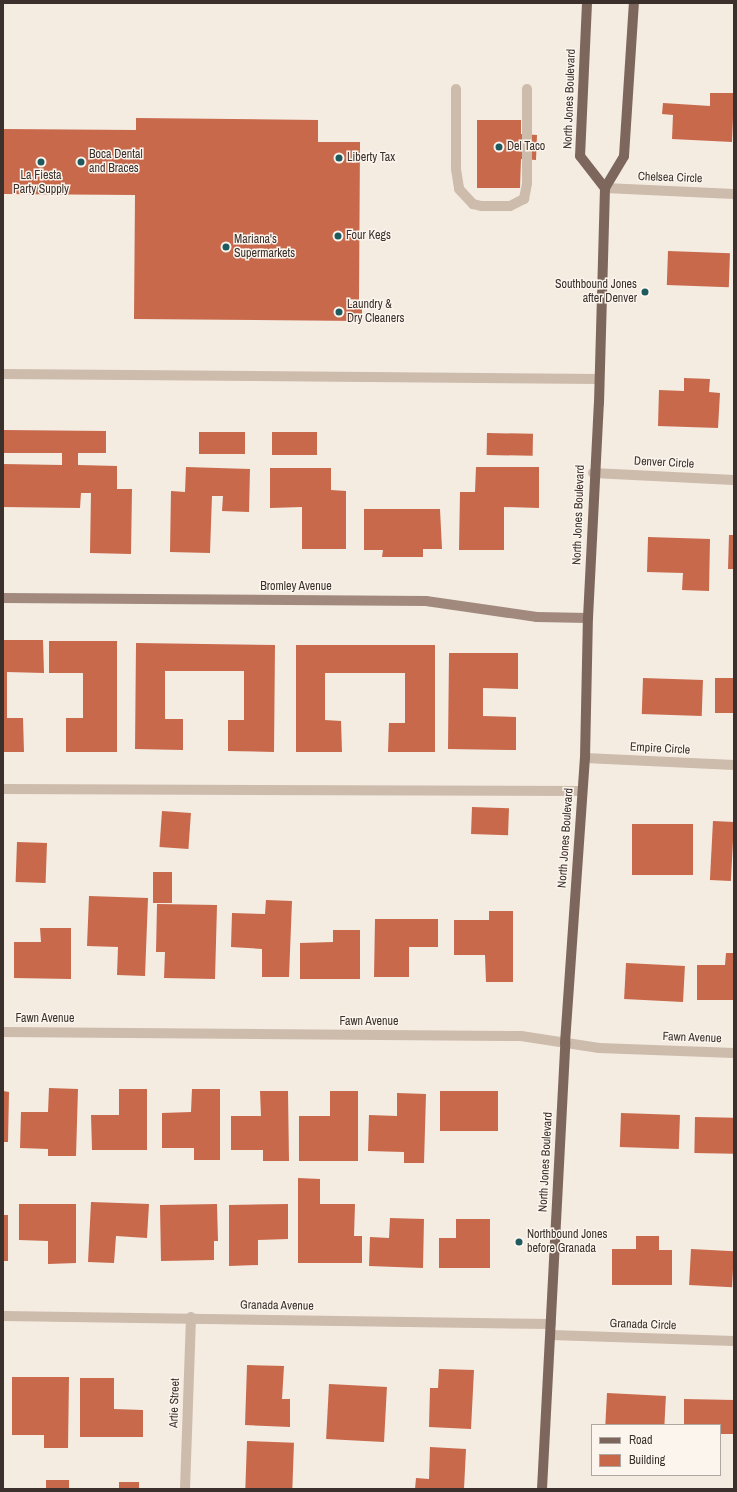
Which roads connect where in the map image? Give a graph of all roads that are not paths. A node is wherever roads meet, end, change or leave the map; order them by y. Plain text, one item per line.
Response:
1 (587, 3) edge
2 (634, 3) edge
3 (456, 89) dead end
4 (527, 89) dead end
5 (605, 188) junction
6 (734, 194) edge
7 (3, 374) edge
8 (599, 379) junction
9 (594, 473) junction
10 (734, 480) edge
11 (3, 598) edge
12 (588, 618) junction
13 (585, 758) junction
14 (734, 765) edge
15 (3, 789) edge
16 (582, 792) junction
17 (3, 1032) edge
18 (565, 1043) junction
19 (734, 1053) edge
20 (3, 1316) edge
21 (191, 1317) junction
22 (551, 1324) junction
23 (551, 1335) junction
24 (734, 1341) edge
25 (185, 1489) edge
26 (542, 1489) edge

1 - 5 main road, North Jones Boulevard
2 - 5 main road, North Jones Boulevard
3 - 4 street
5 - 6 street, Chelsea Circle
5 - 8 main road, North Jones Boulevard
7 - 8 street
8 - 9 main road, North Jones Boulevard
9 - 10 street, Denver Circle
9 - 12 main road, North Jones Boulevard
11 - 12 street, Bromley Avenue
12 - 13 main road, North Jones Boulevard
13 - 14 street, Empire Circle
13 - 16 main road, North Jones Boulevard
15 - 16 street
16 - 18 main road, North Jones Boulevard
17 - 18 street, Fawn Avenue
18 - 19 street, Fawn Avenue
18 - 22 main road, North Jones Boulevard
20 - 21 street, Granada Avenue
21 - 22 street, Granada Avenue
21 - 25 street, Artie Street
22 - 23 main road, North Jones Boulevard
23 - 24 street, Granada Circle
23 - 26 main road, North Jones Boulevard

